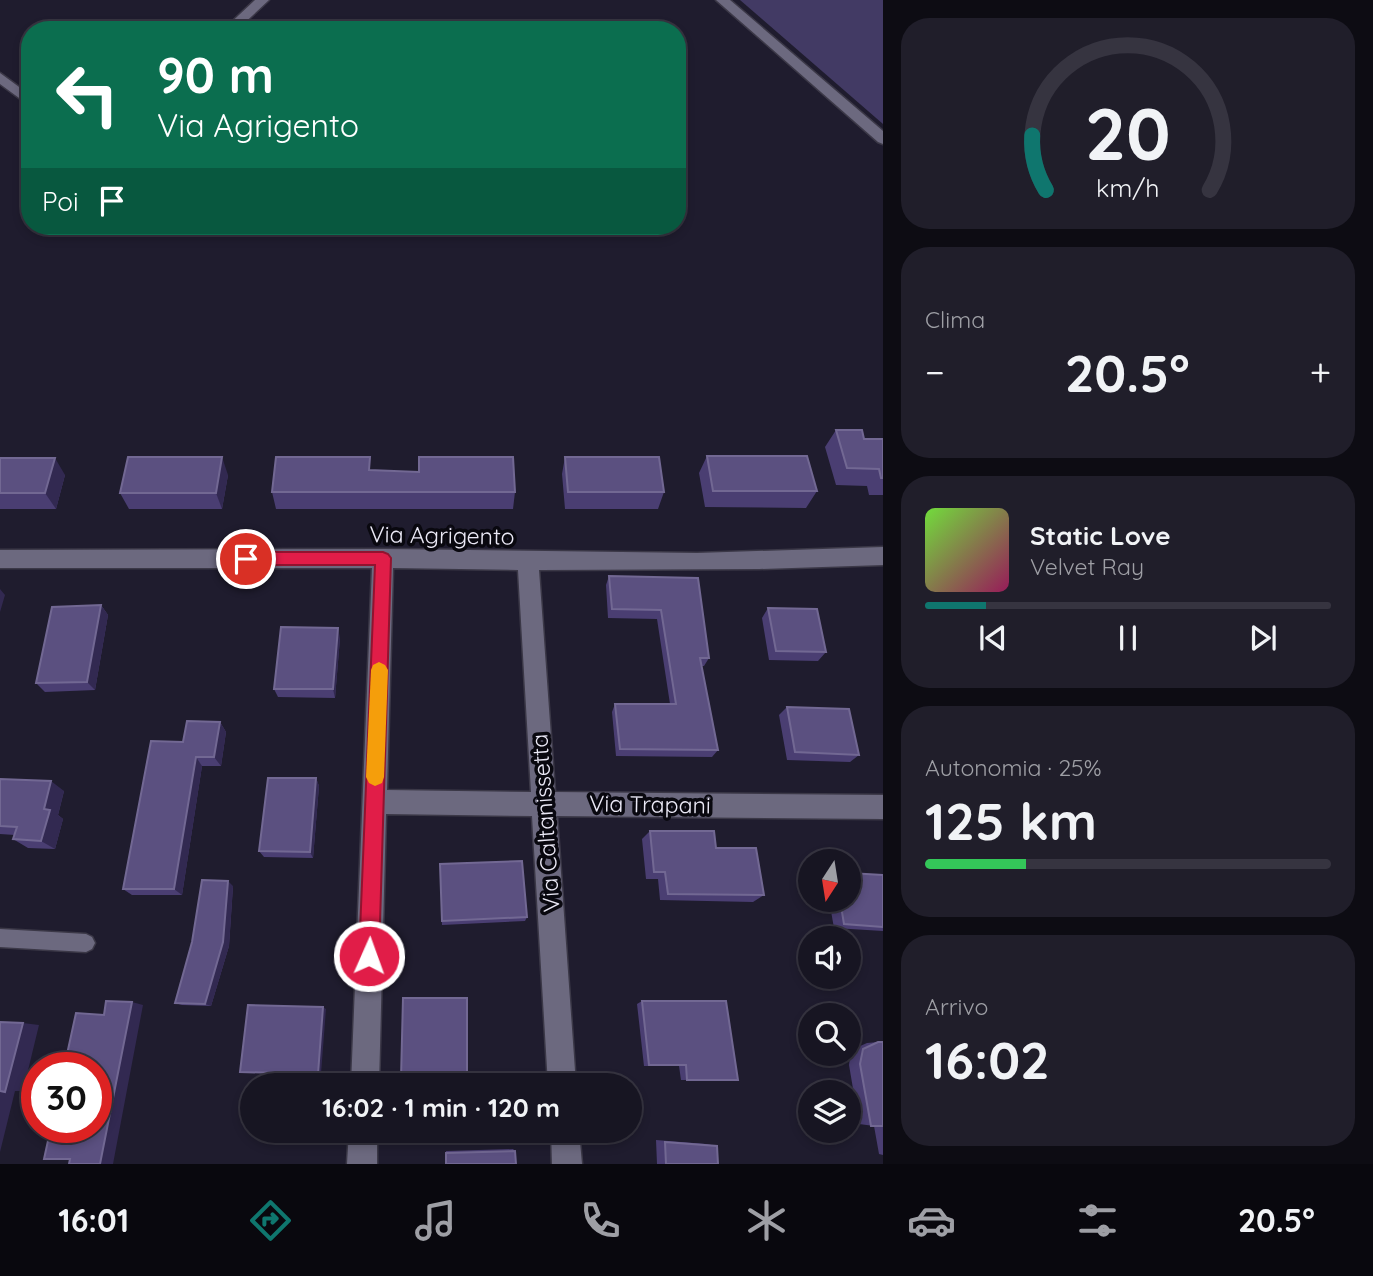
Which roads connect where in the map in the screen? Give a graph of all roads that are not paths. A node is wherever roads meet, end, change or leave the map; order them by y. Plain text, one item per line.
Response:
1 (261, 0) edge
2 (722, 0) edge
3 (239, 21) edge
4 (0, 77) edge
5 (21, 94) edge
6 (883, 139) edge
7 (883, 556) edge
8 (383, 558) junction
9 (0, 559) edge
10 (528, 561) junction
11 (374, 802) junction
12 (544, 803) junction
13 (883, 807) edge
14 (0, 938) edge
15 (86, 943) dead end
16 (365, 1073) edge
17 (561, 1073) edge
18 (363, 1143) edge
19 (566, 1143) edge
20 (362, 1164) edge
21 (567, 1164) edge

1 - 3 street
2 - 6 street
4 - 5 street
7 - 10 street, Via Agrigento
8 - 9 street, Via Agrigento
8 - 10 street, Via Agrigento
8 - 11 street
10 - 12 street, Via Caltanissetta
11 - 12 street, Via Trapani
11 - 16 street
12 - 13 street, Via Trapani
12 - 17 street, Via Caltanissetta
14 - 15 lane
18 - 20 street
19 - 21 street

